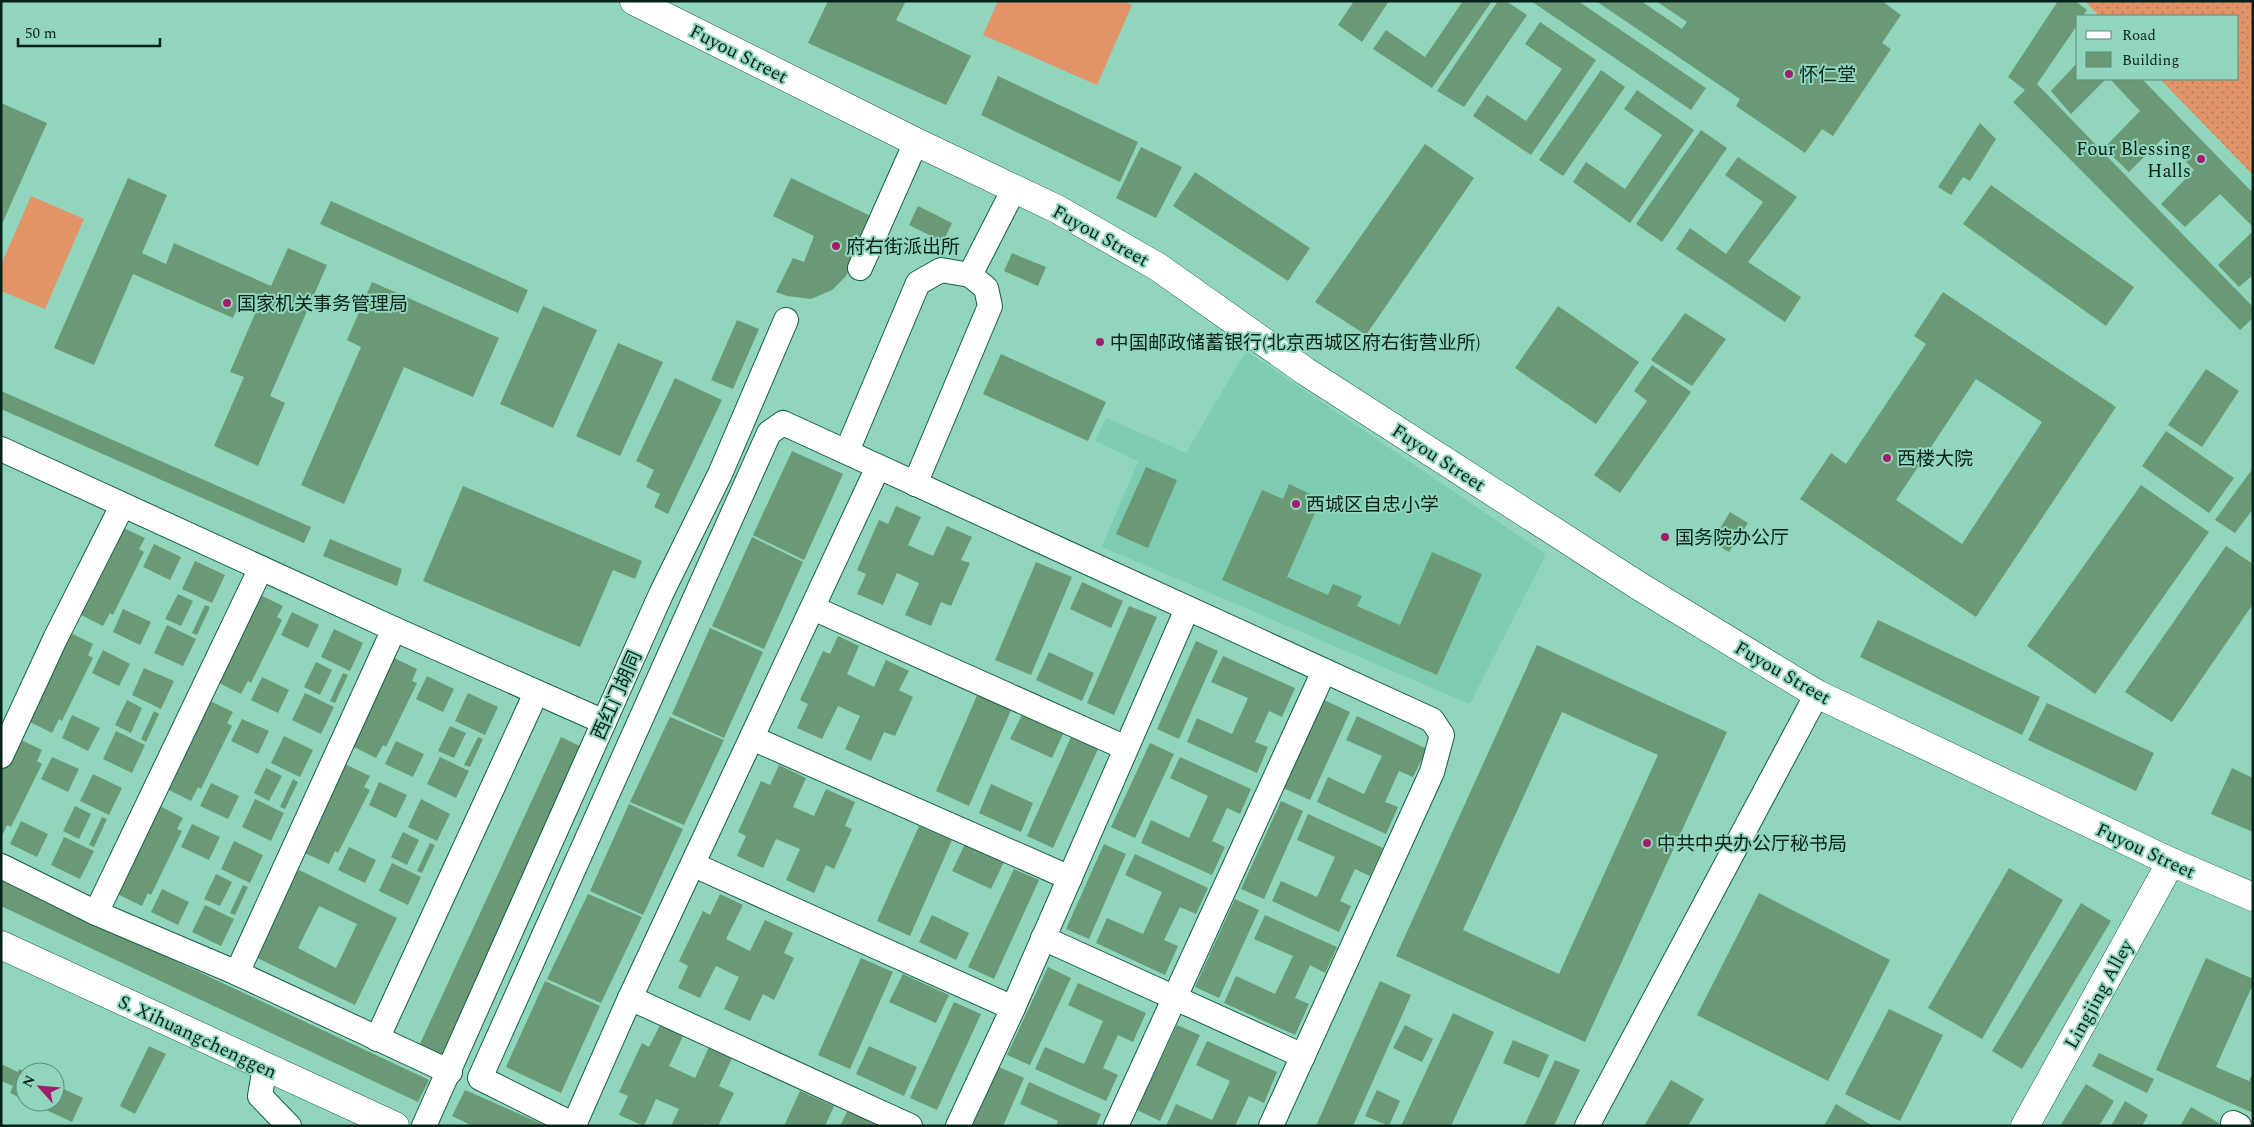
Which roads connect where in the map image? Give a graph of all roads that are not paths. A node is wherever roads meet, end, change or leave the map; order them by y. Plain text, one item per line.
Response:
1 (634, 1) edge
2 (916, 142) junction
3 (1014, 188) junction
4 (860, 268) dead end
5 (970, 275) junction
6 (786, 320) dead end
7 (1, 449) edge
8 (847, 451) junction
9 (878, 467) junction
10 (915, 484) junction
11 (122, 506) junction
12 (261, 568) junction
13 (813, 608) junction
14 (1187, 609) junction
15 (394, 629) junction
16 (1324, 671) junction
17 (536, 693) junction
18 (1817, 694) junction
19 (604, 722) junction
20 (752, 738) junction
21 (1126, 748) junction
22 (1, 756) edge
23 (2171, 862) junction
24 (694, 865) junction
25 (1, 866) edge
26 (1070, 878) junction
27 (2253, 897) edge
28 (96, 913) junction
29 (1043, 938) junction
30 (1, 945) edge
31 (237, 974) junction
32 (630, 998) junction
33 (1175, 998) junction
34 (1012, 1008) junction
35 (377, 1039) junction
36 (1303, 1056) junction
37 (265, 1067) junction
38 (450, 1072) junction
39 (575, 1125) edge
40 (289, 1126) edge
41 (395, 1126) edge
42 (424, 1126) edge
43 (910, 1126) edge
44 (958, 1126) edge
45 (1116, 1126) edge
46 (1271, 1126) edge
47 (1587, 1126) edge
48 (2025, 1126) edge

1 - 2 main road, Fuyou Street
2 - 3 main road, Fuyou Street
2 - 4 street
3 - 5 street
3 - 18 main road, Fuyou Street
5 - 8 street
5 - 10 street
6 - 19 street, 西红门胡同
7 - 11 street
8 - 9 street
8 - 39 street
9 - 10 street
9 - 13 street
10 - 14 street
11 - 12 street
11 - 22 street
12 - 15 street
12 - 28 street
13 - 20 street
13 - 21 street
14 - 16 street
14 - 21 street
15 - 17 street
15 - 31 street
16 - 33 street
16 - 36 street
17 - 19 street
17 - 35 street
18 - 23 main road, Fuyou Street
18 - 47 street
19 - 38 street, 西红门胡同
20 - 24 street
20 - 26 street
21 - 26 street
23 - 27 main road, Fuyou Street
23 - 48 main road, Lingjing Alley
24 - 32 street
24 - 34 street
25 - 28 street
26 - 29 street
28 - 31 street
29 - 33 street
29 - 34 street
30 - 37 main road, S. Xihuangchenggen
31 - 35 street
32 - 39 street
32 - 43 street
33 - 36 street
33 - 45 street
34 - 44 street
35 - 38 street
36 - 46 street
37 - 40 street
37 - 41 main road, S. Xihuangchenggen
38 - 42 street, 西红门胡同

